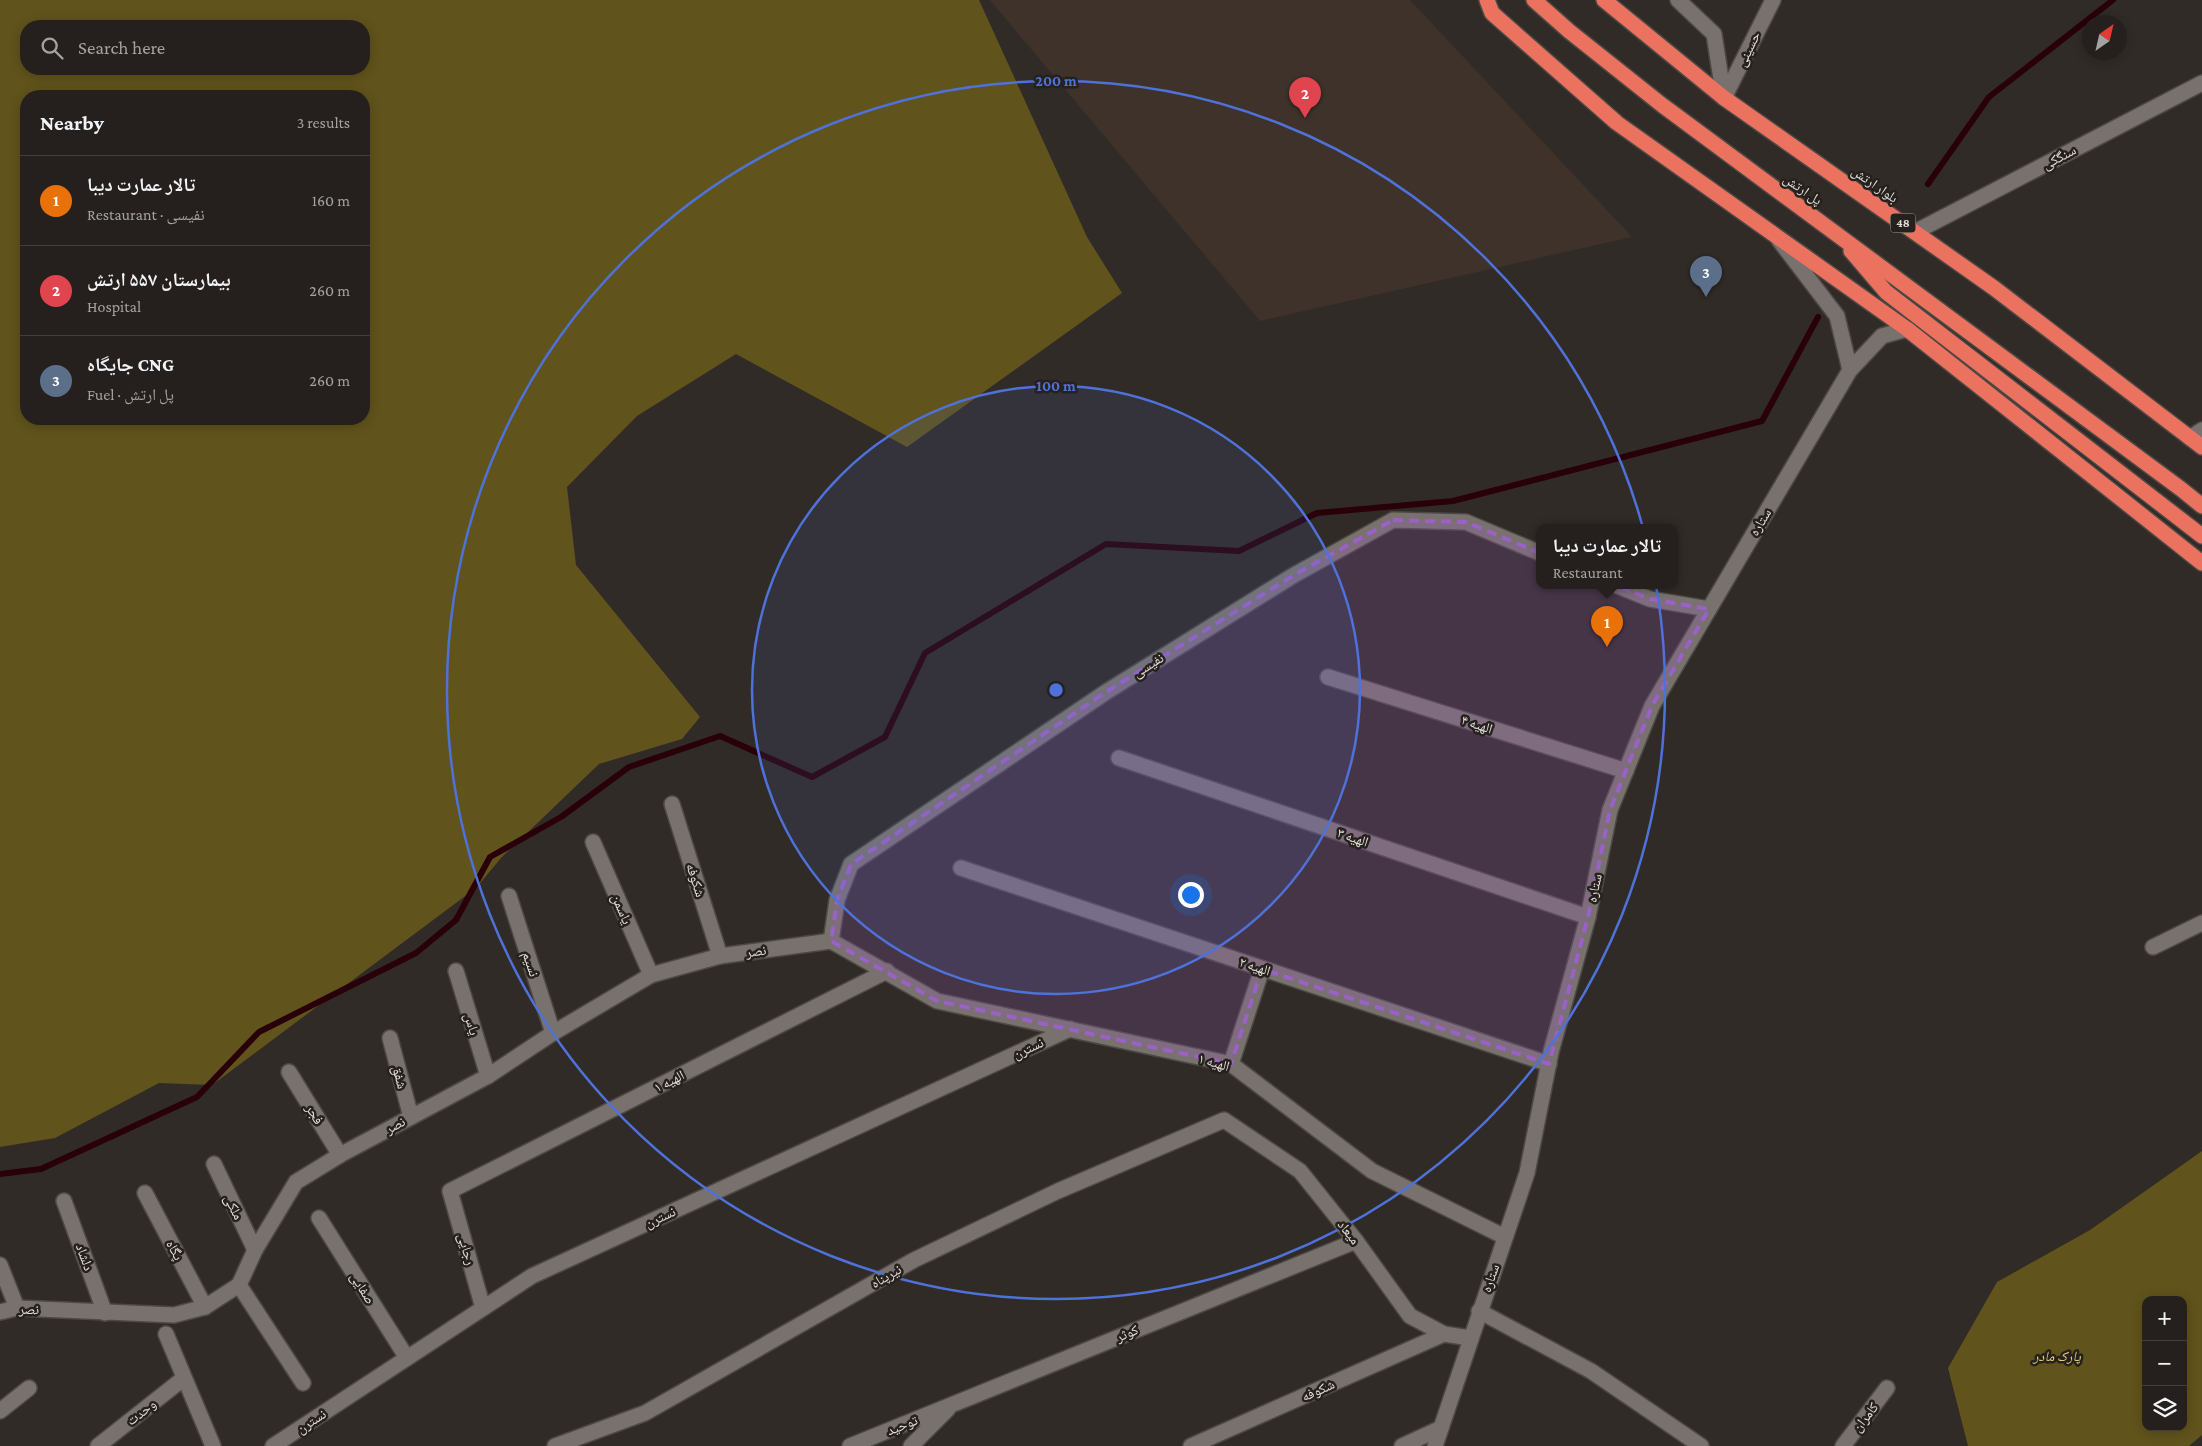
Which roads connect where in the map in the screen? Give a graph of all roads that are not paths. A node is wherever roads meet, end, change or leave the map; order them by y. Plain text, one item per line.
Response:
1 (1477, 0) edge
2 (1534, 0) edge
3 (1604, 0) edge
4 (1678, 0) edge
5 (1773, 0) edge
6 (1489, 7) edge
7 (2202, 83) edge
8 (1724, 98) junction
9 (1832, 229) junction
10 (1915, 232) junction
11 (1778, 239) junction
12 (1907, 329) junction
13 (1850, 370) junction
14 (2198, 438) edge
15 (2202, 506) edge
16 (2202, 536) edge
17 (1536, 551) edge
18 (2202, 563) edge
19 (1625, 589) edge
20 (1709, 608) junction
21 (1328, 677) dead end
22 (1118, 758) dead end
23 (1626, 771) junction
24 (672, 804) dead end
25 (593, 842) dead end
26 (961, 868) dead end
27 (509, 896) dead end
28 (1588, 917) junction
29 (2202, 923) edge
30 (831, 941) junction
31 (2154, 947) dead end
32 (720, 956) junction
33 (1262, 969) junction
34 (456, 971) dead end
35 (887, 971) junction
36 (651, 975) junction
37 (1070, 1029) junction
38 (553, 1033) junction
39 (390, 1038) dead end
40 (1231, 1064) junction
41 (1549, 1064) junction
42 (289, 1072) dead end
43 (488, 1076) junction
44 (411, 1117) junction
45 (1224, 1120) joint
46 (340, 1155) junction
47 (214, 1164) dead end
48 (450, 1191) joint
49 (145, 1193) dead end
50 (64, 1201) dead end
51 (320, 1218) dead end
52 (1505, 1237) junction
53 (1356, 1241) junction
54 (255, 1250) junction
55 (0, 1265) edge
56 (239, 1286) junction
57 (205, 1307) junction
58 (17, 1308) junction
59 (483, 1308) junction
60 (1479, 1311) junction
61 (0, 1312) edge
62 (105, 1313) junction
63 (166, 1334) dead end
64 (1444, 1334) junction
65 (1470, 1338) junction
66 (407, 1358) junction
67 (184, 1378) junction
68 (303, 1383) dead end
69 (29, 1388) dead end
70 (1887, 1388) dead end
71 (954, 1403) junction
72 (0, 1411) edge
73 (1441, 1428) junction
74 (98, 1446) edge
75 (213, 1446) edge
76 (273, 1446) edge
77 (555, 1446) edge
78 (850, 1446) edge
79 (911, 1446) edge
80 (1191, 1446) edge
81 (1402, 1446) edge
82 (1435, 1446) edge
83 (1701, 1446) edge
84 (1842, 1446) edge

1 - 6 street
2 - 9 highway, پل ارتش
3 - 8 highway, بلوار ارتش / 48
4 - 8 street
5 - 8 street, حسینی
6 - 11 highway
7 - 10 street, سنگکی
8 - 10 highway, بلوار ارتش / 48
9 - 15 highway
9 - 16 highway
10 - 14 highway, بلوار ارتش / 48
11 - 12 highway
11 - 13 street
12 - 13 street, ستاره
12 - 18 highway
13 - 20 street, ستاره
17 - 30 street, نفیسی
19 - 20 street
20 - 23 street, ستاره
21 - 23 street, الهیه ۴
22 - 28 street, الهیه ۳
23 - 28 street, ستاره
24 - 32 street, شکوفه
25 - 36 street, یاسمن
26 - 33 street, الهیه ۲
27 - 38 street, نسیم
28 - 41 street, ستاره
29 - 31 street
30 - 32 street, نصر
30 - 35 street, الهیه ۱
32 - 36 street, نصر
33 - 40 street
33 - 41 street, الهیه ۲
34 - 43 street, یاس
35 - 37 street, الهیه ۱
35 - 48 street, الهیه ۱
36 - 38 street, نصر
37 - 40 street, الهیه ۱
37 - 59 street, نسترن
38 - 43 street, نصر
39 - 44 street, شفق
40 - 52 street, الهیه ۱
41 - 52 street, ستاره
42 - 46 street, فجر
43 - 44 street, نصر
44 - 46 street, نصر
45 - 53 street, میعاد
45 - 77 street, نیرپناه
46 - 54 street, نصر
47 - 54 street, ملکی
48 - 59 street, رجایی
49 - 57 street, پگاه
50 - 62 street, دلشاد
51 - 66 street, صفایی
52 - 60 street, ستاره
53 - 64 street, میعاد
53 - 71 street, کوثر
54 - 56 street, نصر
55 - 58 street
56 - 57 street, نصر
56 - 68 street
57 - 62 street, نصر
58 - 61 street, نصر
58 - 62 street, نصر
59 - 66 street, نسترن
60 - 65 street, ستاره
60 - 83 street
63 - 67 street
64 - 65 street, میعاد
64 - 80 street, شکوفه
65 - 73 street, ستاره
66 - 76 street, نسترن
67 - 74 street, وحدت
67 - 75 street
69 - 72 street
70 - 84 street, کامران
71 - 78 street, توحید
71 - 79 street, کوثر
73 - 81 street
73 - 82 street, ستاره

